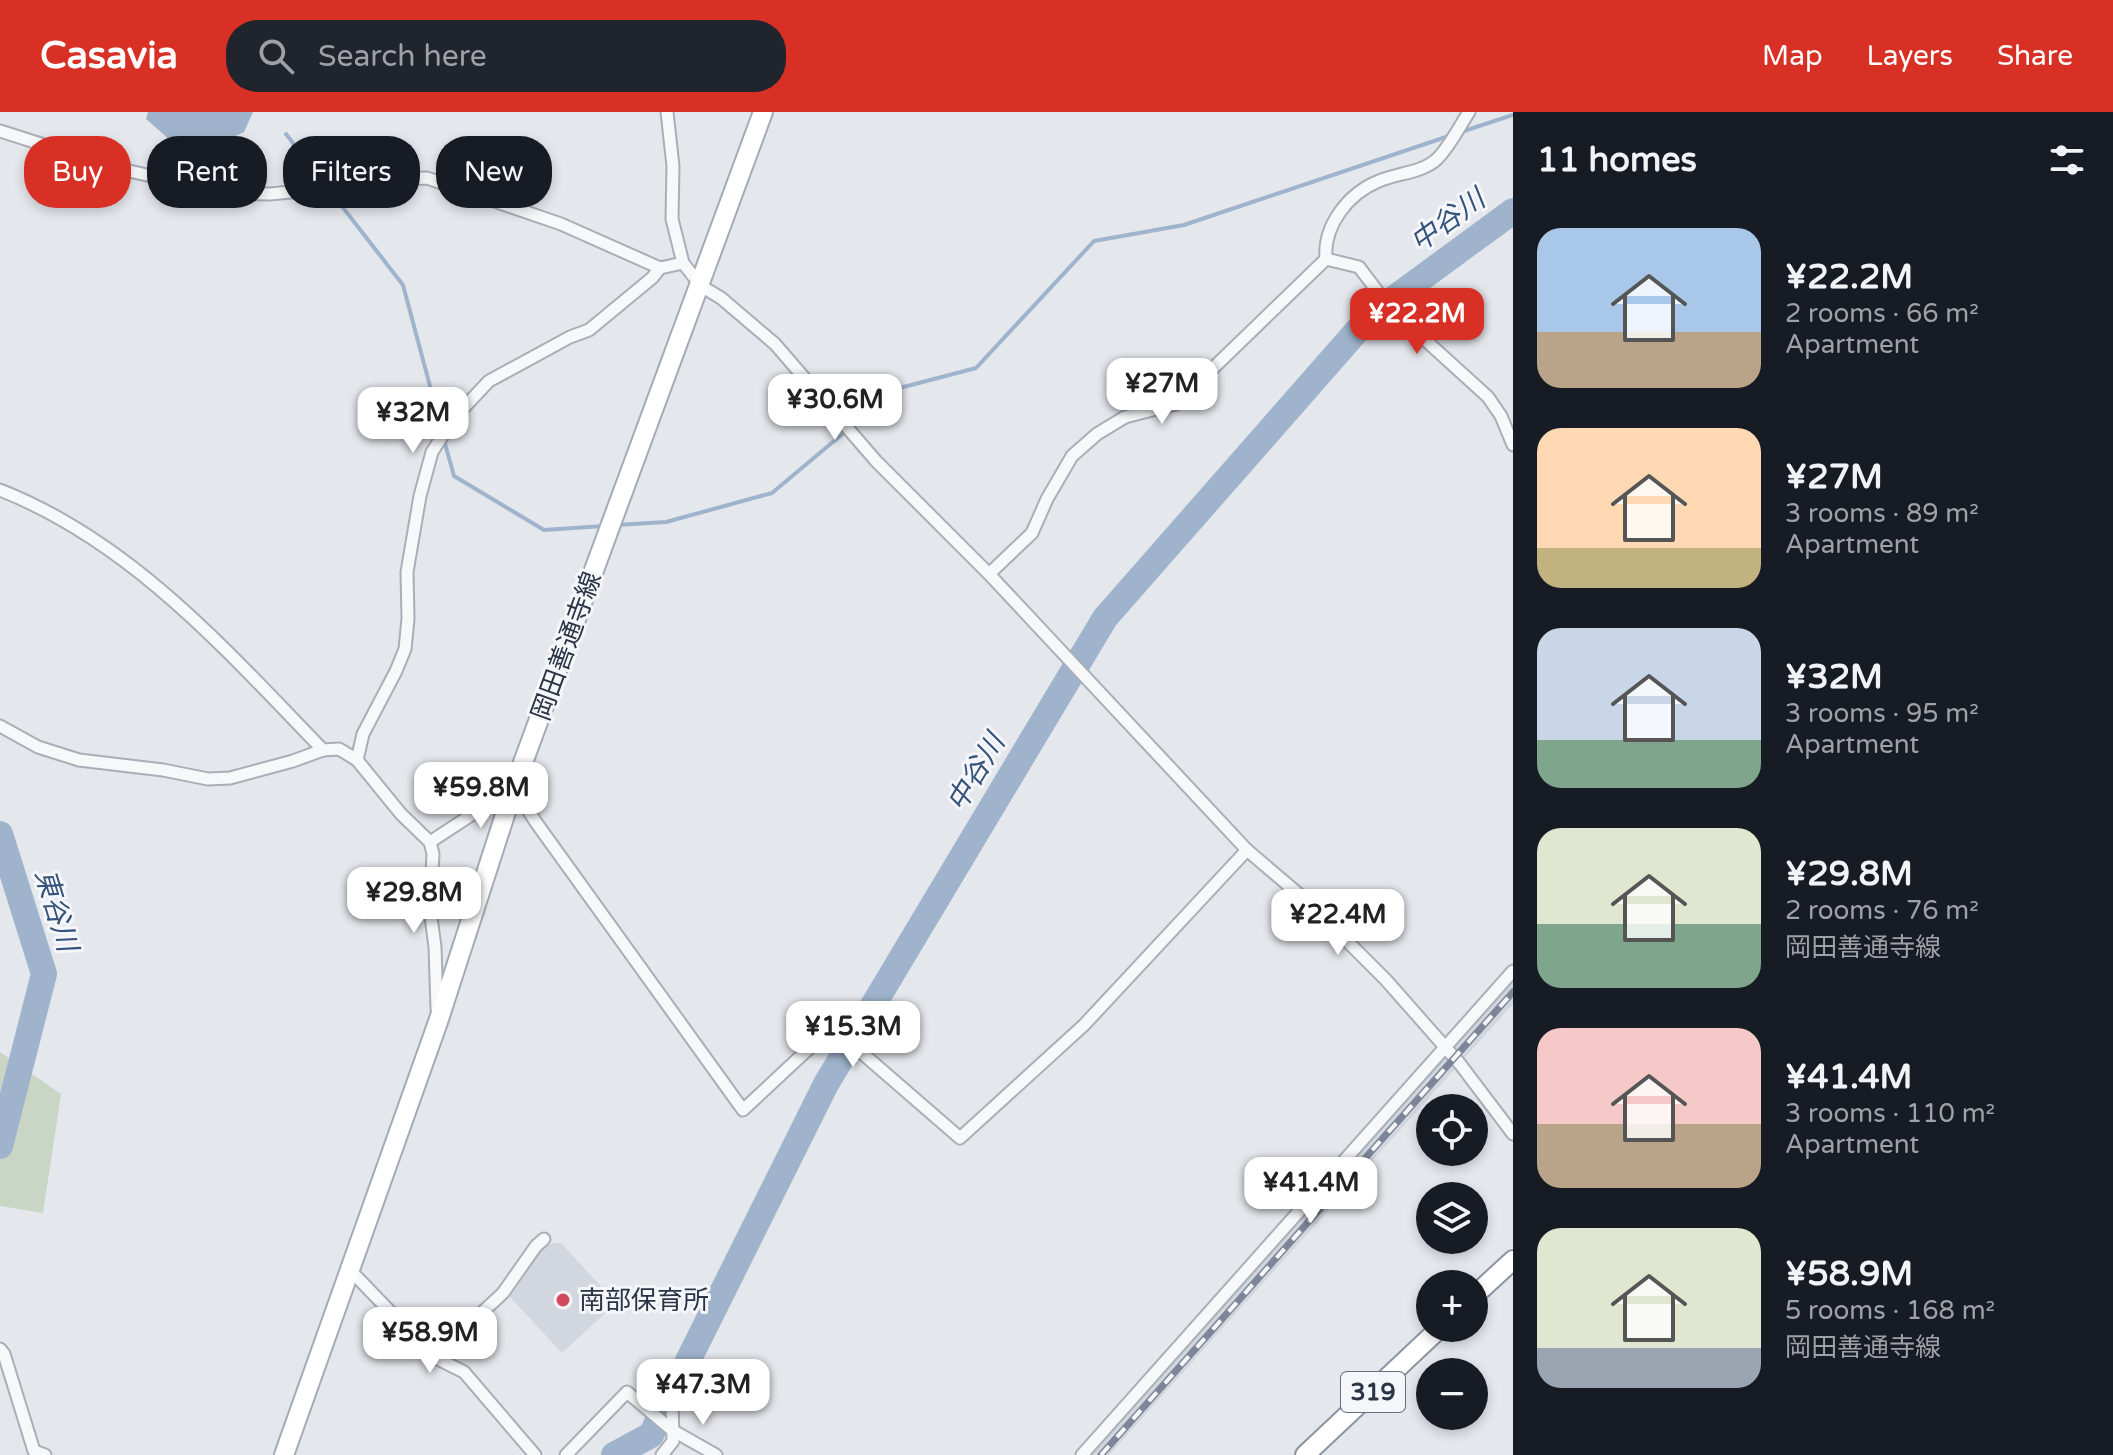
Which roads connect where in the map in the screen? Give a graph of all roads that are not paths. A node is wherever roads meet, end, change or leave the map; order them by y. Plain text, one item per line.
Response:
1 (667, 112) edge
2 (763, 112) edge
3 (1469, 112) edge
4 (0, 131) edge
5 (1326, 259) junction
6 (683, 263) junction
7 (660, 268) junction
8 (701, 286) junction
9 (1513, 445) edge
10 (0, 490) edge
11 (989, 574) junction
12 (0, 726) edge
13 (323, 750) junction
14 (357, 760) junction
15 (514, 787) junction
16 (430, 842) junction
17 (1247, 850) junction
18 (1513, 971) edge
19 (438, 1022) junction
20 (1445, 1047) junction
21 (1513, 1134) edge
22 (544, 1239) dead end
23 (1513, 1260) edge
24 (350, 1270) junction
25 (1488, 1283) edge
26 (1425, 1342) edge
27 (0, 1349) edge
28 (434, 1357) junction
29 (672, 1401) dead end
30 (672, 1430) junction
31 (45, 1455) edge
32 (284, 1455) edge
33 (535, 1455) edge
34 (566, 1455) edge
35 (662, 1455) edge
36 (716, 1455) edge
37 (1082, 1455) edge
38 (1305, 1455) edge

1 - 6 street
2 - 8 main road, 岡田善通寺線
3 - 5 street
4 - 7 street
5 - 9 street
5 - 11 street
6 - 7 street
6 - 8 street
7 - 14 street
8 - 11 street
8 - 15 main road, 岡田善通寺線
10 - 13 street
11 - 17 street
12 - 13 street
13 - 14 street
14 - 16 street
15 - 16 street
15 - 17 street
15 - 19 main road, 岡田善通寺線
16 - 19 street
17 - 20 street
18 - 20 street
19 - 24 main road, 岡田善通寺線
20 - 21 street
20 - 37 street
22 - 28 street
23 - 25 main road
24 - 28 street
24 - 32 main road, 岡田善通寺線
26 - 38 main road, 319
27 - 31 street
28 - 33 street
29 - 30 street
30 - 34 street
30 - 35 street
30 - 36 street

